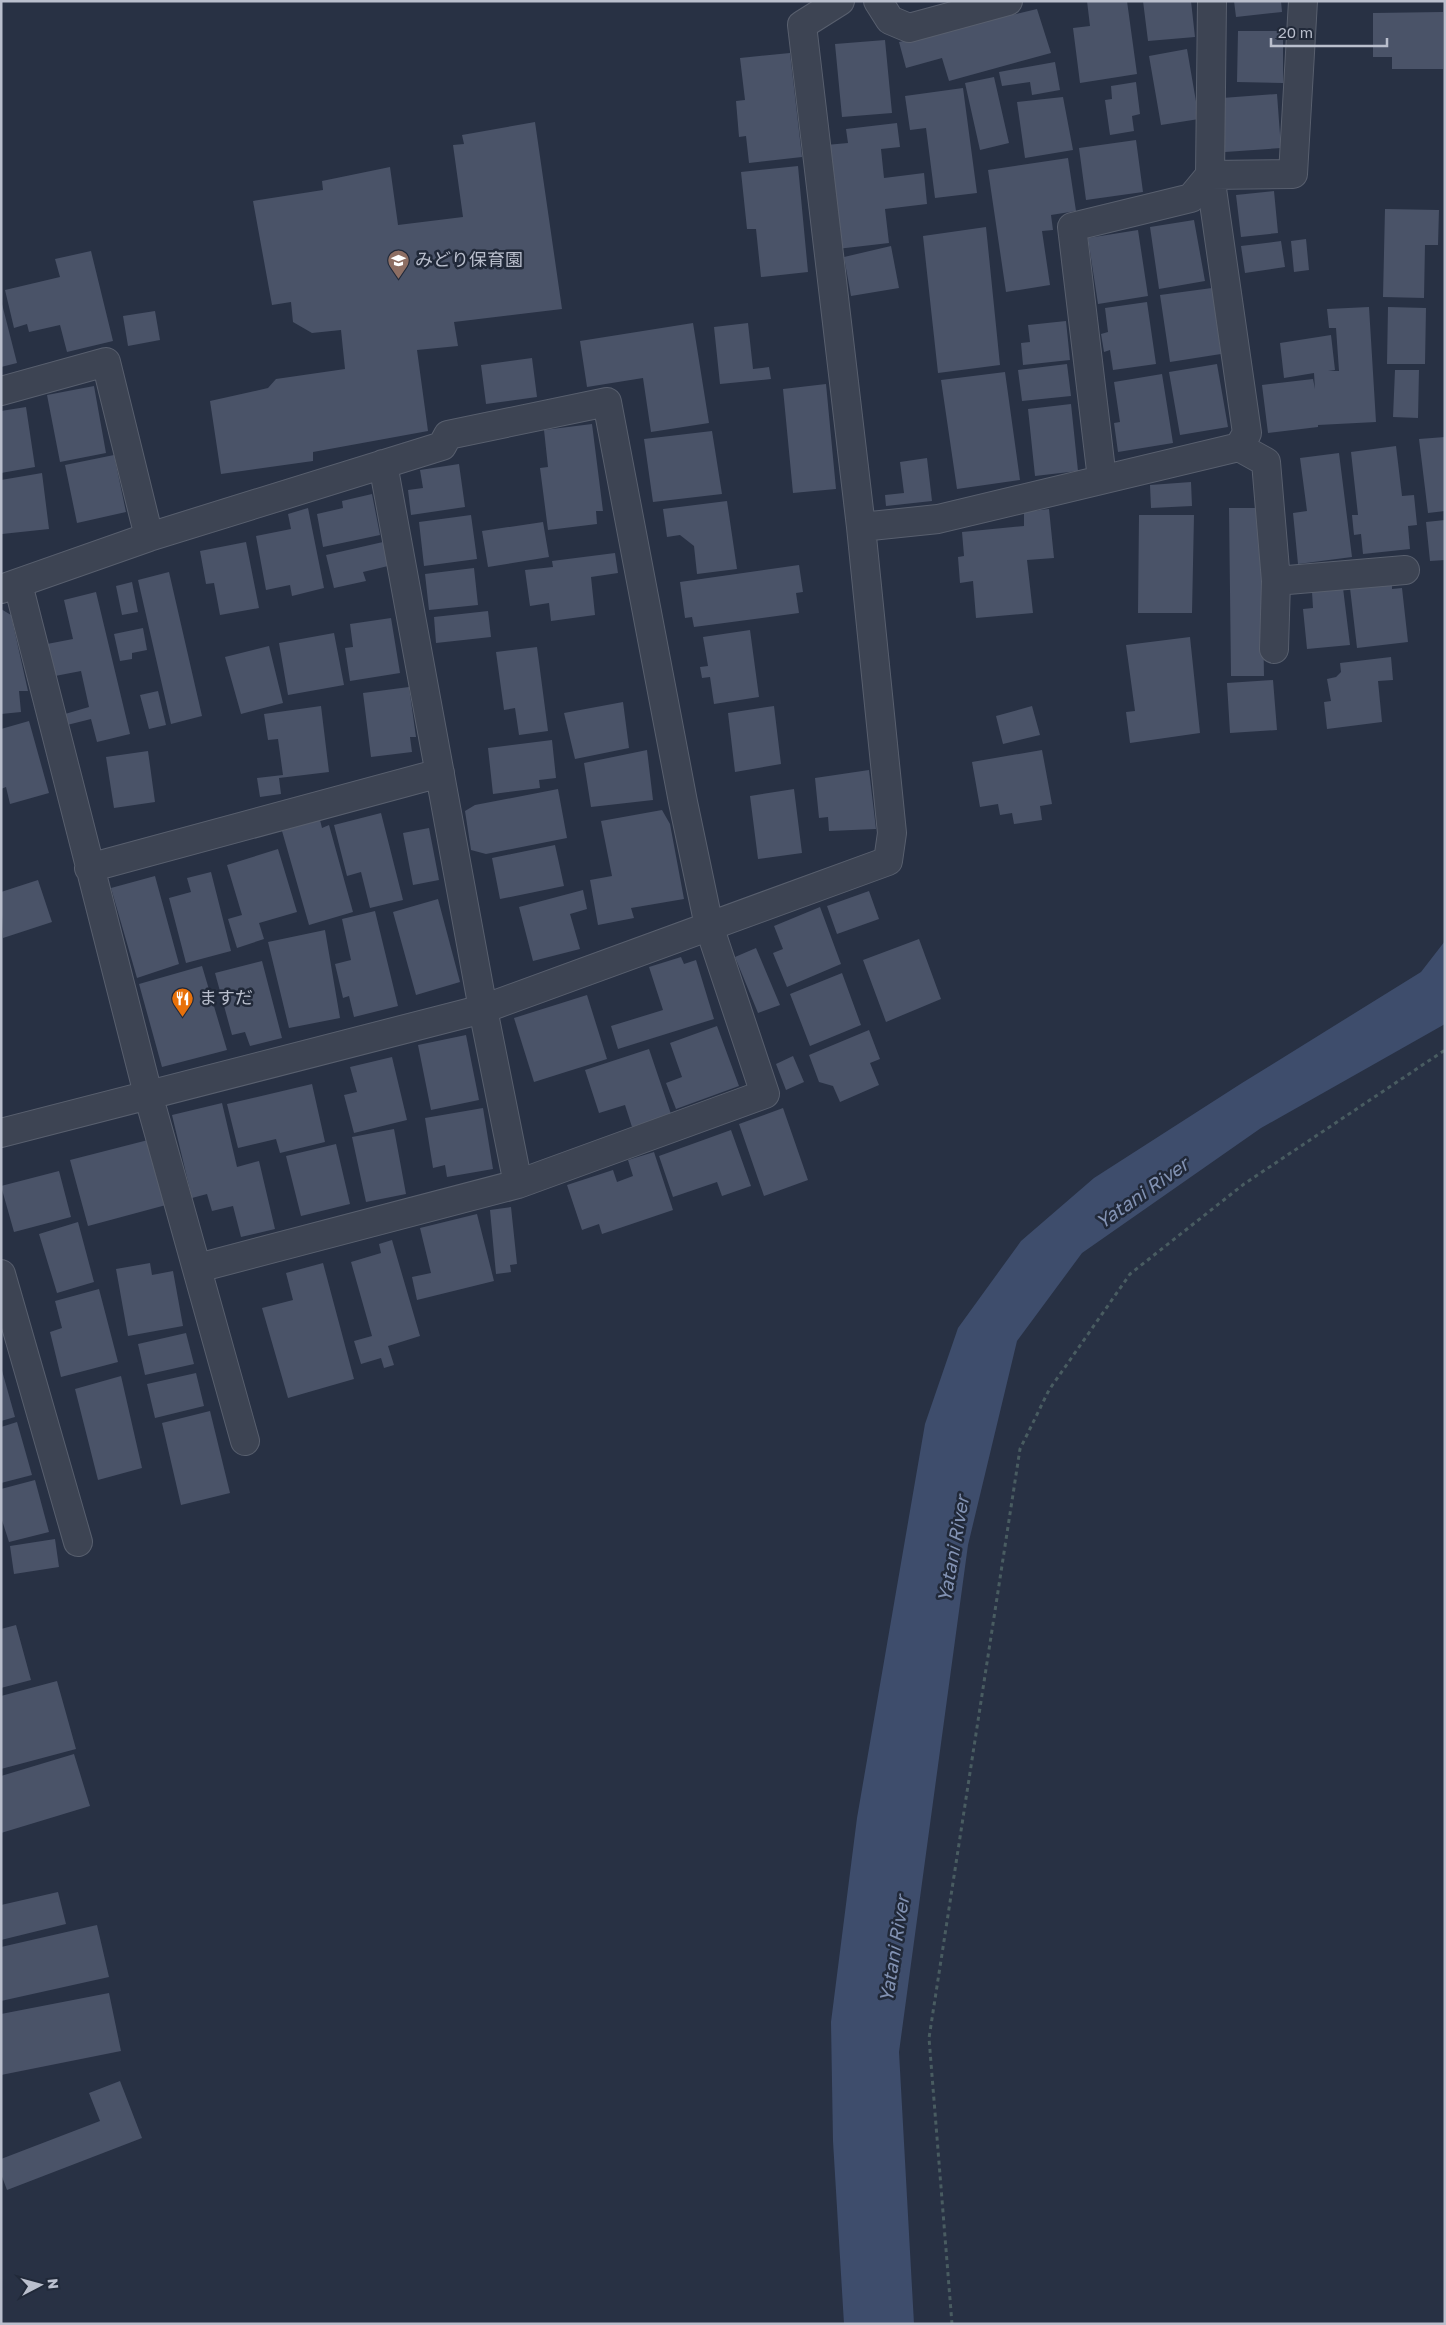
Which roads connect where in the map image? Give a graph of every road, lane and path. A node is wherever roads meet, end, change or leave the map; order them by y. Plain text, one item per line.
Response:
1 (840, 1) edge
2 (878, 1) edge
3 (1008, 1) edge
4 (1212, 1) edge
5 (1302, 1) edge
6 (1210, 175) junction
7 (1, 391) edge
8 (1239, 448) junction
9 (383, 464) junction
10 (1102, 479) junction
11 (861, 527) junction
12 (149, 537) junction
13 (1405, 570) dead end
14 (1276, 581) junction
15 (10, 587) edge
16 (1274, 649) dead end
17 (440, 774) junction
18 (89, 868) junction
19 (709, 926) junction
20 (483, 1010) junction
21 (1445, 1050) edge
22 (148, 1094) junction
23 (1, 1133) edge
24 (518, 1184) junction
25 (198, 1268) junction
26 (1, 1274) edge
27 (245, 1441) dead end
28 (78, 1542) dead end
29 (952, 2324) edge

1 - 11 street
2 - 3 street
4 - 6 street
5 - 6 street
6 - 8 street
6 - 10 street
7 - 12 street
8 - 10 street
8 - 14 street
9 - 12 street
9 - 17 street
9 - 19 street
10 - 11 street
11 - 19 street
12 - 15 street
13 - 14 street
14 - 16 street
15 - 18 street
17 - 18 street
17 - 20 street
18 - 22 street
19 - 20 street
19 - 24 street
20 - 22 street
20 - 24 street
21 - 29 path
22 - 23 street
22 - 25 street
24 - 25 street
25 - 27 street
26 - 28 street

